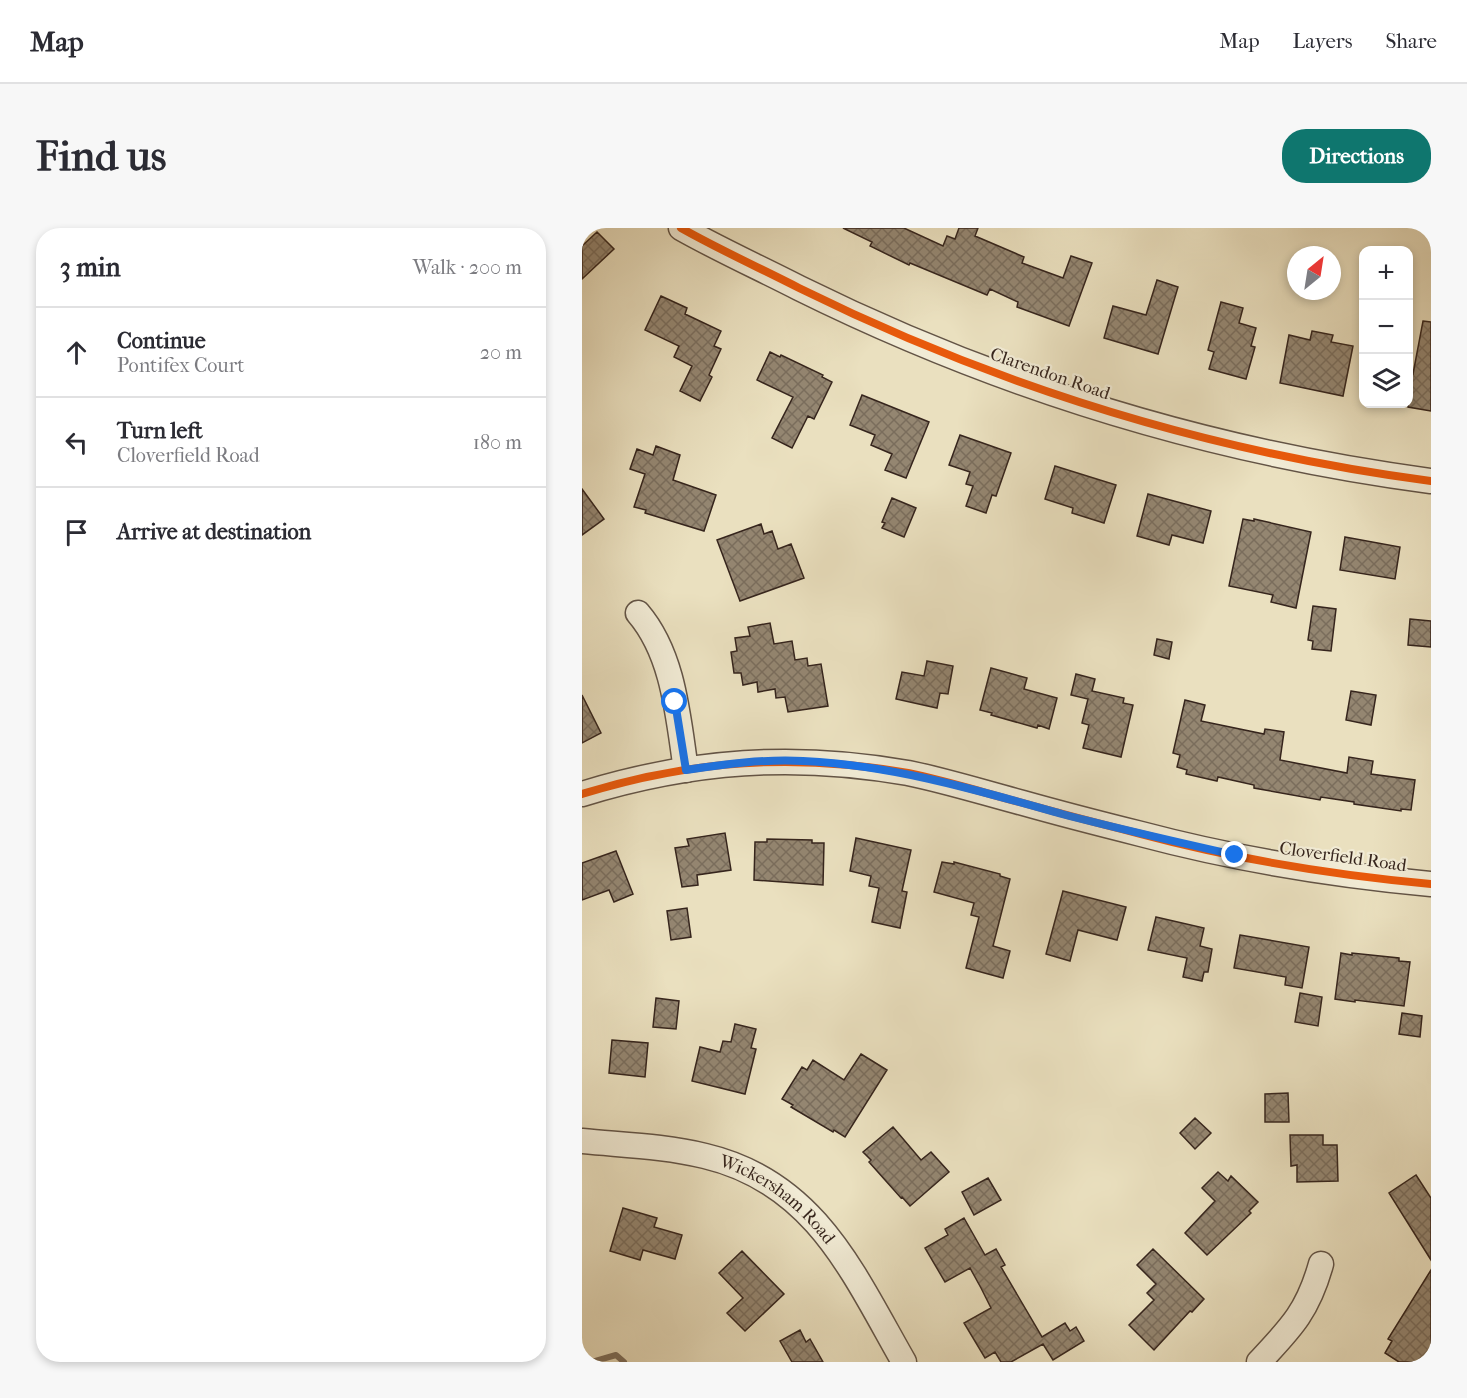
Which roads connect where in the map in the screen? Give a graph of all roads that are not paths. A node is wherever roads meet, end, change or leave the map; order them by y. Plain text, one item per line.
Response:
1 (681, 228) edge
2 (1431, 481) edge
3 (638, 613) dead end
4 (686, 770) junction
5 (582, 794) edge
6 (1431, 884) edge
7 (582, 1141) edge
8 (1321, 1264) dead end
9 (904, 1362) edge
10 (1259, 1362) edge

1 - 2 street, Clarendon Road
3 - 4 street
4 - 5 street, Cloverfield Road
4 - 6 street, Cloverfield Road
7 - 9 street, Wickersham Road
8 - 10 street

